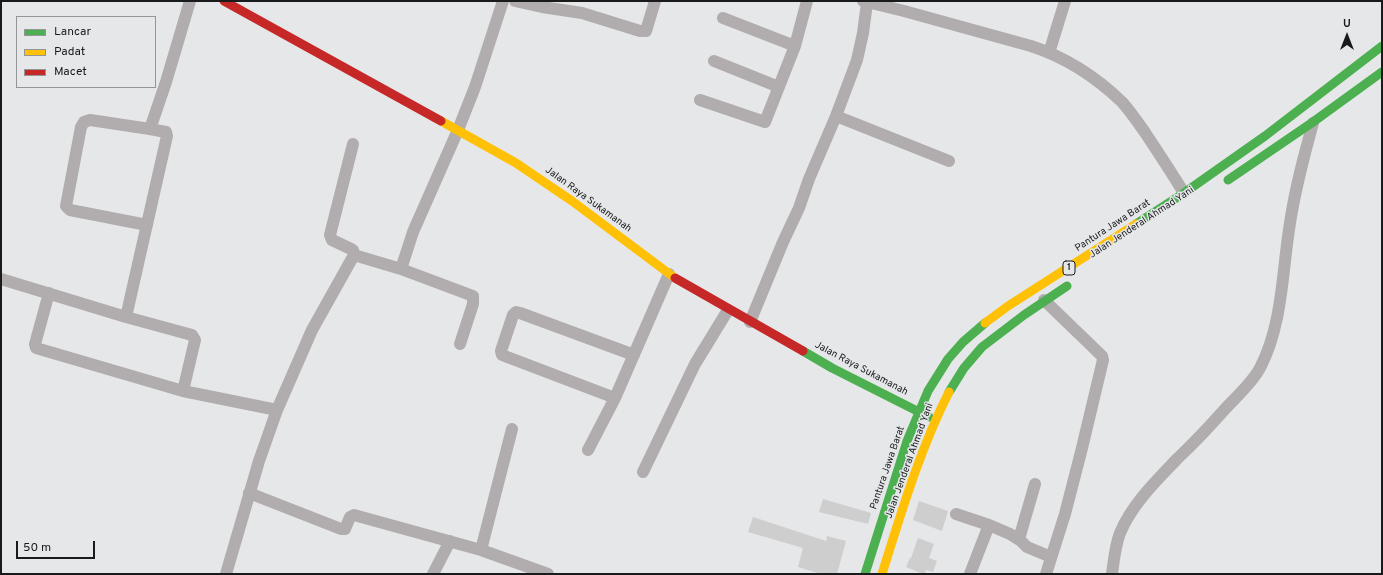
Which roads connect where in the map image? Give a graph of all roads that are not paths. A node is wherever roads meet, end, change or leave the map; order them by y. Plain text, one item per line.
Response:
1 (190, 1) edge
2 (224, 1) edge
3 (503, 1) edge
4 (515, 1) edge
5 (655, 1) edge
6 (807, 1) edge
7 (1065, 1) edge
8 (865, 2) edge
9 (723, 18) dead end
10 (795, 46) junction
11 (1382, 46) edge
12 (1050, 52) junction
13 (714, 62) dead end
14 (1382, 72) edge
15 (779, 87) junction
16 (700, 100) dead end
17 (836, 116) junction
18 (1314, 122) junction
19 (150, 129) junction
20 (458, 130) junction
21 (352, 144) dead end
22 (949, 161) dead end
23 (1217, 187) dead end
24 (1184, 193) junction
25 (147, 225) junction
26 (354, 255) junction
27 (401, 269) junction
28 (669, 274) junction
29 (1, 278) edge
30 (1077, 279) dead end
31 (49, 294) junction
32 (1044, 300) junction
33 (728, 310) junction
34 (126, 317) junction
35 (750, 322) junction
36 (460, 344) dead end
37 (634, 355) junction
38 (183, 391) junction
39 (615, 398) junction
40 (277, 410) junction
41 (919, 412) junction
42 (935, 420) junction
43 (512, 429) dead end
44 (588, 450) dead end
45 (642, 472) dead end
46 (1035, 484) dead end
47 (249, 493) junction
48 (956, 514) dead end
49 (989, 525) junction
50 (1019, 539) junction
51 (450, 541) junction
52 (481, 550) junction
53 (1051, 557) junction
54 (226, 574) edge
55 (433, 574) edge
56 (548, 574) edge
57 (865, 574) edge
58 (882, 574) edge
59 (970, 574) edge
60 (1046, 574) edge
61 (1112, 574) edge

1 - 19 street
2 - 20 main road, Jalan Raya Sukamanah
3 - 20 street
4 - 5 street
6 - 10 street
7 - 12 street
8 - 12 street
8 - 17 street
9 - 10 street
10 - 15 street
11 - 24 main road, Pantura Jawa Barat / 1
12 - 24 street
13 - 15 street
14 - 18 main road
15 - 16 street
17 - 22 street
17 - 35 street
18 - 23 main road
18 - 61 street
19 - 25 street
19 - 25 street
20 - 27 street
20 - 28 main road, Jalan Raya Sukamanah
21 - 26 street
24 - 41 main road, Pantura Jawa Barat / 1
25 - 34 street
26 - 27 street
26 - 40 street
27 - 36 street
28 - 33 main road, Jalan Raya Sukamanah
28 - 37 street
29 - 31 street
30 - 32 main road, Jalan Jenderal Ahmad Yani / 1
31 - 34 street
31 - 38 street
32 - 42 main road, Jalan Jenderal Ahmad Yani / 1
32 - 53 street
33 - 35 main road, Jalan Raya Sukamanah
33 - 45 street
34 - 38 street
35 - 41 main road, Jalan Raya Sukamanah
37 - 39 street
37 - 39 street
38 - 40 street
39 - 44 street
40 - 47 street
41 - 42 main road, Jalan Raya Sukamanah
41 - 57 main road, Pantura Jawa Barat / 1
42 - 58 main road, Jalan Jenderal Ahmad Yani / 1
43 - 52 street
46 - 50 street
47 - 51 street
47 - 54 street
48 - 49 street
49 - 50 street
49 - 59 street
50 - 53 street
51 - 52 street
51 - 55 street
52 - 56 street
53 - 60 street

